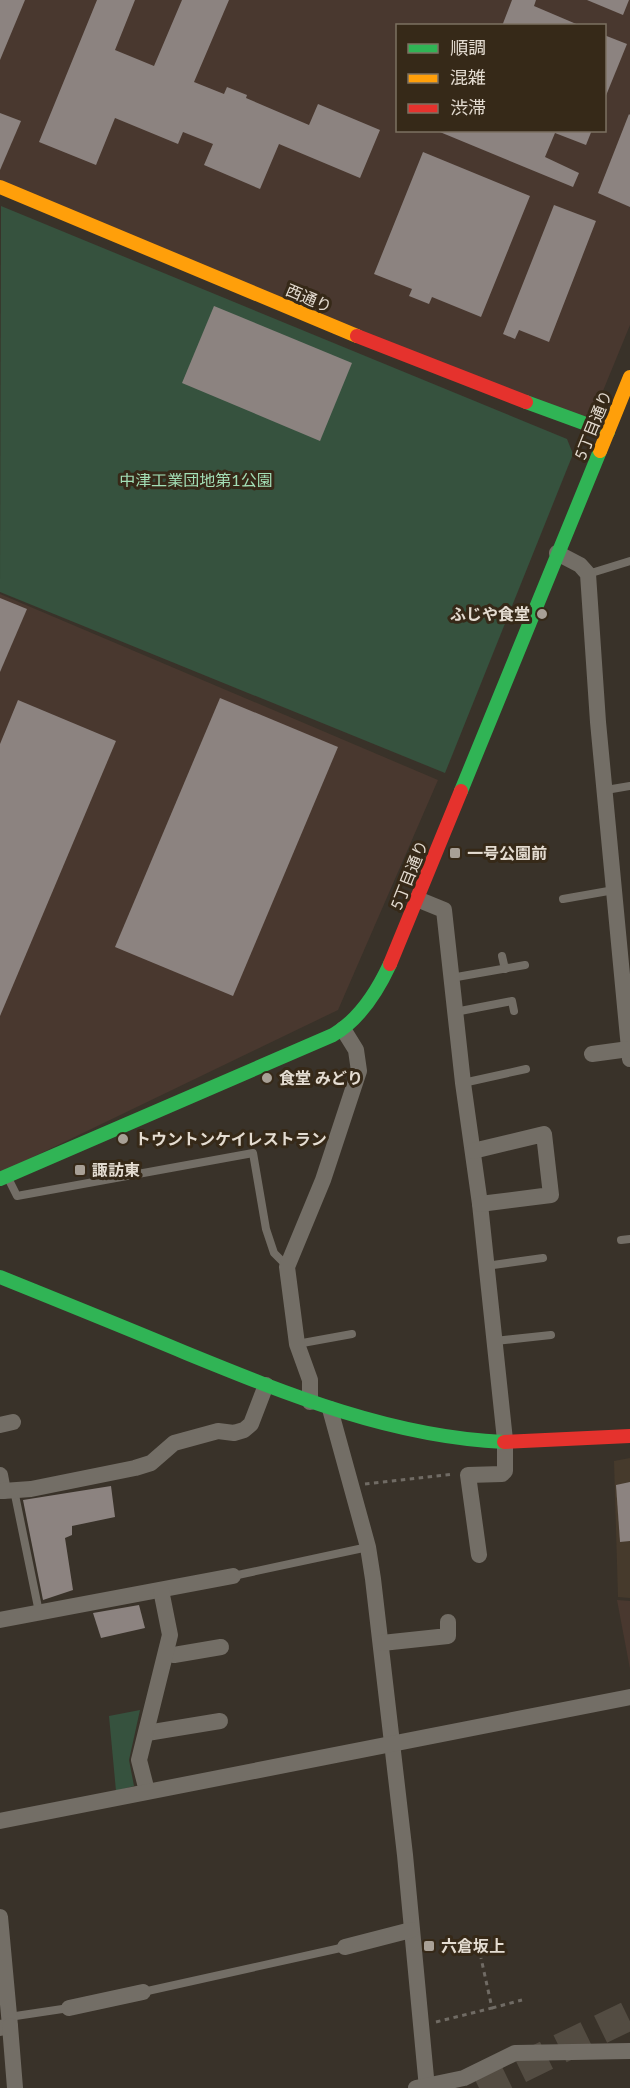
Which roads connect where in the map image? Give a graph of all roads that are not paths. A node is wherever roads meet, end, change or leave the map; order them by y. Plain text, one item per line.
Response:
1 (0, 187) edge
2 (630, 377) edge
3 (630, 427) edge
4 (608, 432) junction
5 (557, 553) junction
6 (630, 561) edge
7 (588, 574) junction
8 (630, 786) edge
9 (606, 790) junction
10 (614, 890) junction
11 (417, 899) junction
12 (563, 899) dead end
13 (502, 956) dead end
14 (525, 965) dead end
15 (505, 969) junction
16 (451, 978) junction
17 (514, 1011) dead end
18 (454, 1012) junction
19 (343, 1029) junction
20 (592, 1054) dead end
21 (630, 1054) edge
22 (526, 1070) dead end
23 (463, 1083) junction
24 (472, 1151) junction
25 (4, 1177) edge
26 (480, 1204) junction
27 (543, 1258) dead end
28 (486, 1266) junction
29 (287, 1267) junction
30 (0, 1277) edge
31 (352, 1334) dead end
32 (551, 1335) dead end
33 (495, 1341) junction
34 (297, 1344) junction
35 (266, 1385) junction
36 (310, 1401) junction
37 (330, 1409) junction
38 (630, 1437) edge
39 (505, 1440) junction
40 (4, 1487) edge
41 (368, 1547) junction
42 (478, 1555) dead end
43 (232, 1576) joint
44 (161, 1590) junction
45 (39, 1612) junction
46 (0, 1620) edge
47 (448, 1622) dead end
48 (382, 1643) junction
49 (221, 1647) dead end
50 (167, 1653) junction
51 (630, 1697) edge
52 (220, 1721) dead end
53 (147, 1734) junction
54 (391, 1742) junction
55 (147, 1791) junction
56 (0, 1821) edge
57 (0, 1917) edge
58 (411, 1930) junction
59 (345, 1947) joint
60 (143, 1992) joint
61 (69, 2008) joint
62 (6, 2024) edge
63 (630, 2051) edge
64 (422, 2087) edge
65 (15, 2088) edge

1 - 4 street, 西通り
2 - 4 street, 5丁目通り
3 - 4 street
4 - 5 street, 5丁目通り
5 - 7 street
5 - 11 street, 5丁目通り
6 - 7 lane
7 - 9 street
8 - 9 lane
9 - 10 street
10 - 12 lane
10 - 21 street
11 - 16 street
11 - 19 street, 5丁目通り
13 - 15 lane
14 - 15 lane
15 - 16 lane
16 - 18 street
17 - 18 lane
18 - 23 street
19 - 25 street, 5丁目通り
19 - 29 street
20 - 21 street
22 - 23 lane
23 - 24 street
24 - 26 street
24 - 26 street
25 - 29 lane
26 - 28 street
27 - 28 lane
28 - 33 street
29 - 34 street
30 - 35 street
31 - 34 lane
32 - 33 lane
33 - 39 street
34 - 36 street
35 - 36 street
35 - 40 street
36 - 37 street
37 - 39 street
37 - 41 street
38 - 39 street
39 - 42 street
40 - 45 lane
41 - 43 lane
41 - 48 street
43 - 44 street
44 - 45 street
44 - 50 street
45 - 46 street
47 - 48 street
48 - 54 street
49 - 50 street
50 - 53 street
51 - 54 street
52 - 53 street
53 - 55 street
54 - 55 street
54 - 58 street
55 - 56 street
57 - 62 street
58 - 59 street
58 - 64 street
59 - 60 lane
60 - 61 street
61 - 62 lane
62 - 65 street
63 - 64 street

